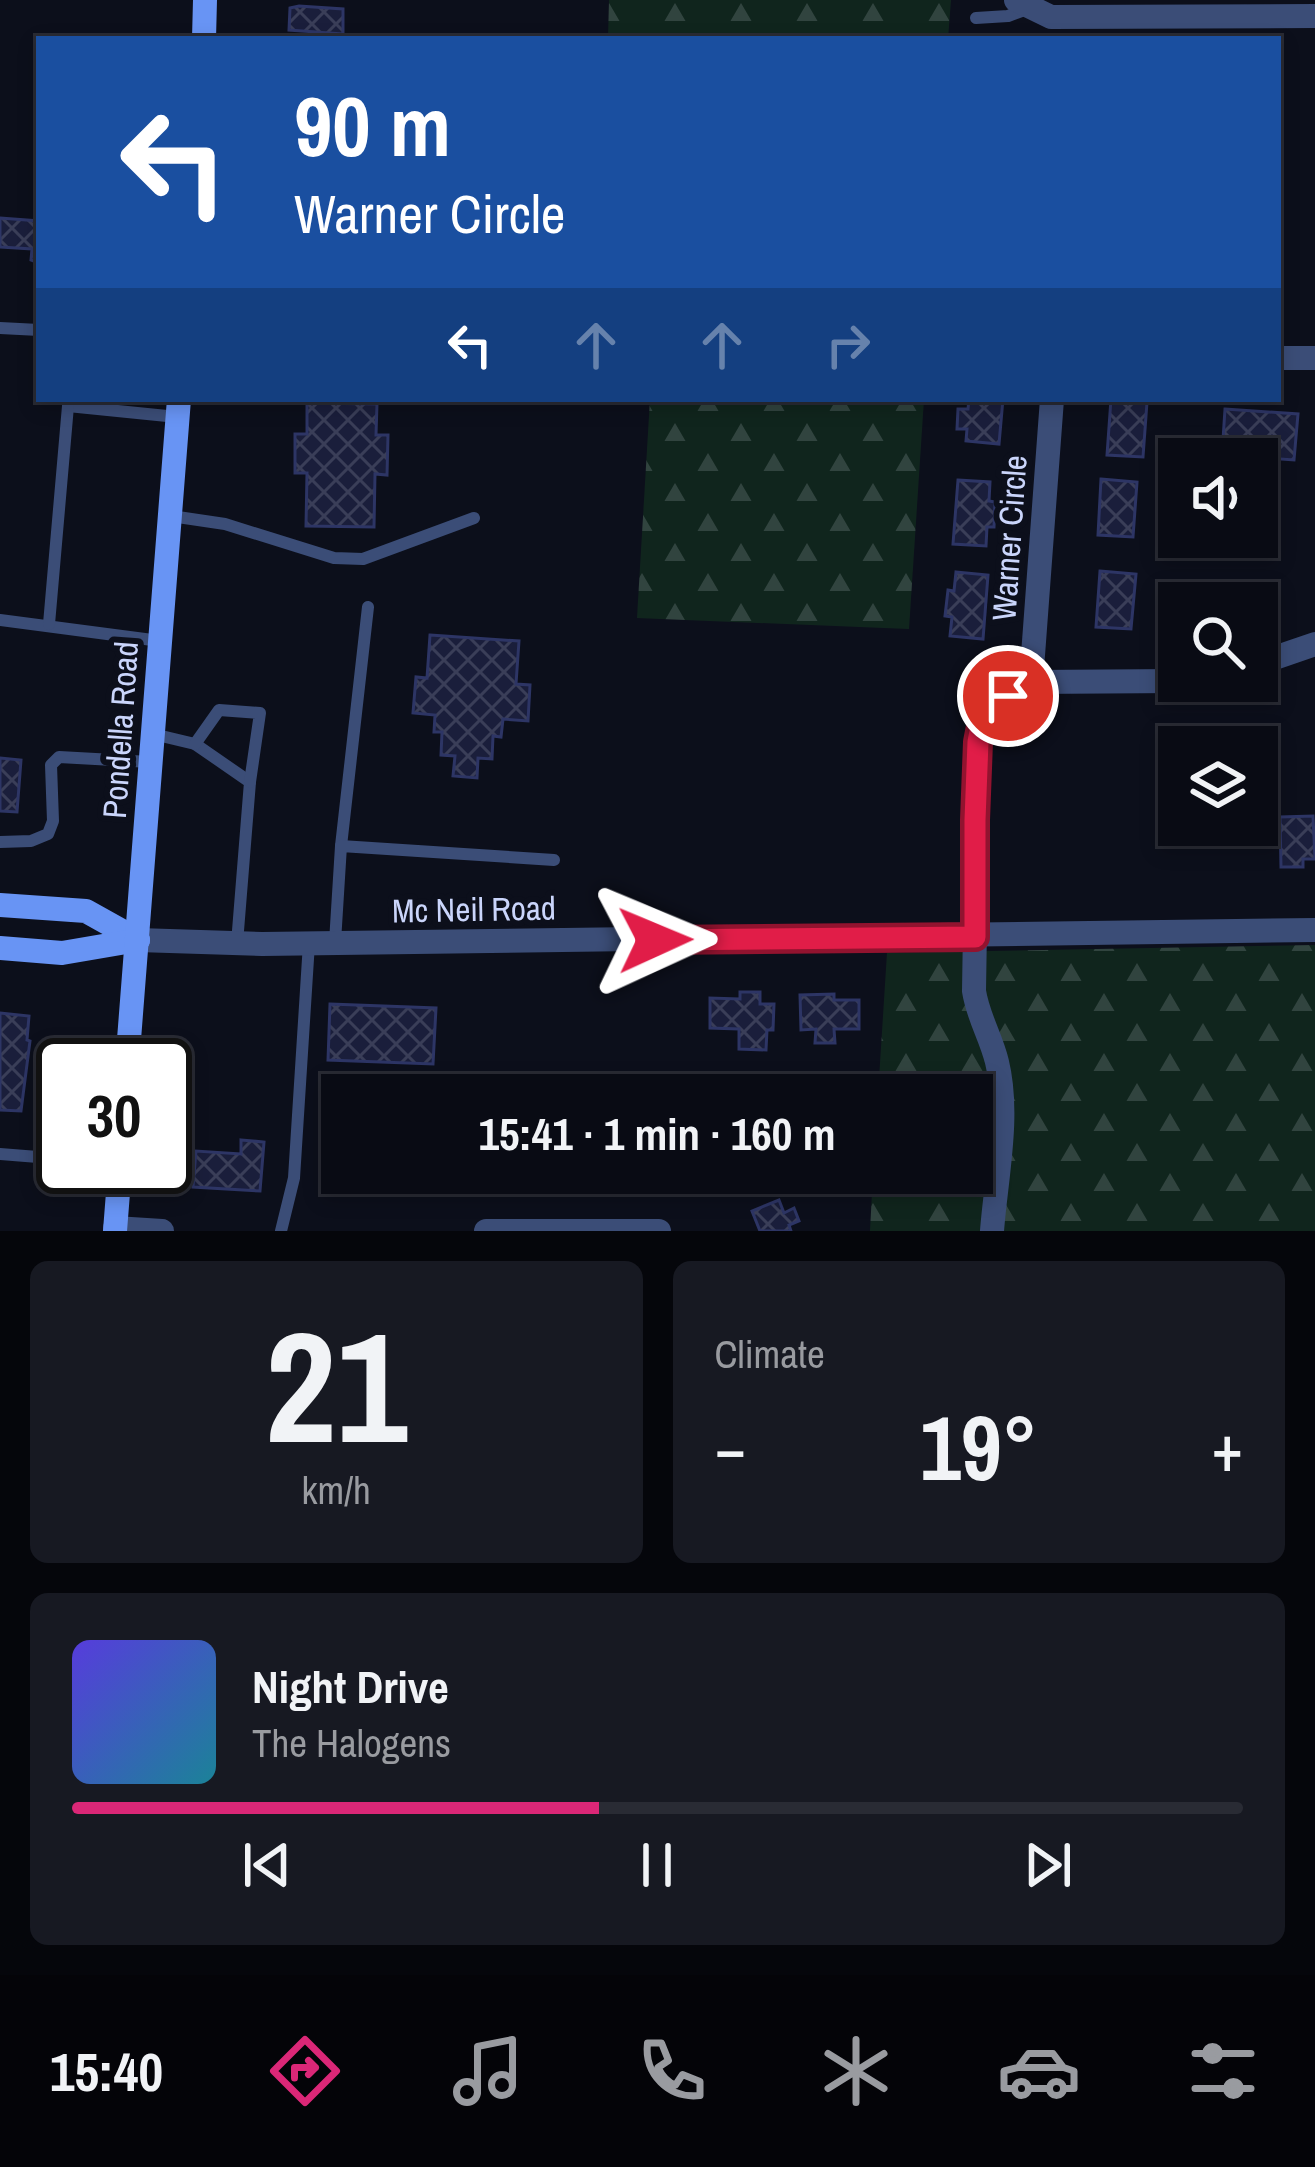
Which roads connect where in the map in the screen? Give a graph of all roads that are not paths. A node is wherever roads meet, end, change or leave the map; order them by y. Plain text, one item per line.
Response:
1 (205, 0) edge
2 (1022, 4) edge
3 (1315, 16) edge
4 (976, 18) dead end
5 (204, 36) edge
6 (0, 328) edge
7 (36, 330) edge
8 (1281, 358) edge
9 (1315, 358) edge
10 (1052, 402) edge
11 (69, 403) edge
12 (178, 408) edge
13 (170, 515) junction
14 (474, 518) dead end
15 (368, 607) dead end
16 (0, 620) edge
17 (49, 624) junction
18 (160, 641) junction
19 (1315, 644) edge
20 (1278, 657) edge
21 (1031, 682) junction
22 (1158, 682) edge
23 (153, 734) junction
24 (195, 744) junction
25 (151, 762) junction
26 (250, 782) junction
27 (0, 842) edge
28 (341, 846) junction
29 (554, 860) dead end
30 (0, 905) edge
31 (1315, 930) edge
32 (975, 937) junction
33 (137, 940) junction
34 (237, 943) junction
35 (335, 943) junction
36 (309, 944) junction
37 (0, 948) edge
38 (129, 1038) edge
39 (0, 1154) edge
40 (36, 1157) edge
41 (118, 1194) edge
42 (115, 1230) edge
43 (162, 1231) edge
44 (281, 1231) edge
45 (486, 1231) edge
46 (659, 1231) edge
47 (992, 1231) edge

1 - 5 main road
2 - 3 street
2 - 4 lane
6 - 7 lane
8 - 9 street
10 - 21 street, Warner Circle
11 - 12 lane
11 - 17 lane
12 - 13 main road, Pondella Road
13 - 14 lane
13 - 18 main road, Pondella Road
15 - 28 lane
16 - 17 lane
17 - 18 lane
18 - 23 main road, Pondella Road
19 - 20 street
21 - 22 street
21 - 32 street
23 - 24 lane
23 - 25 main road, Pondella Road
24 - 26 lane
24 - 26 lane
25 - 27 lane
25 - 33 main road, Pondella Road
26 - 34 lane
28 - 29 lane
28 - 35 lane
30 - 33 main road
31 - 32 street, Mc Neil Road
32 - 35 street, Mc Neil Road
32 - 47 street
33 - 34 street, Mc Neil Road
33 - 37 main road
33 - 38 main road, Pondella Road
34 - 36 street, Mc Neil Road
35 - 36 street, Mc Neil Road
36 - 44 lane
39 - 40 lane
41 - 42 main road
42 - 43 street
45 - 46 street

